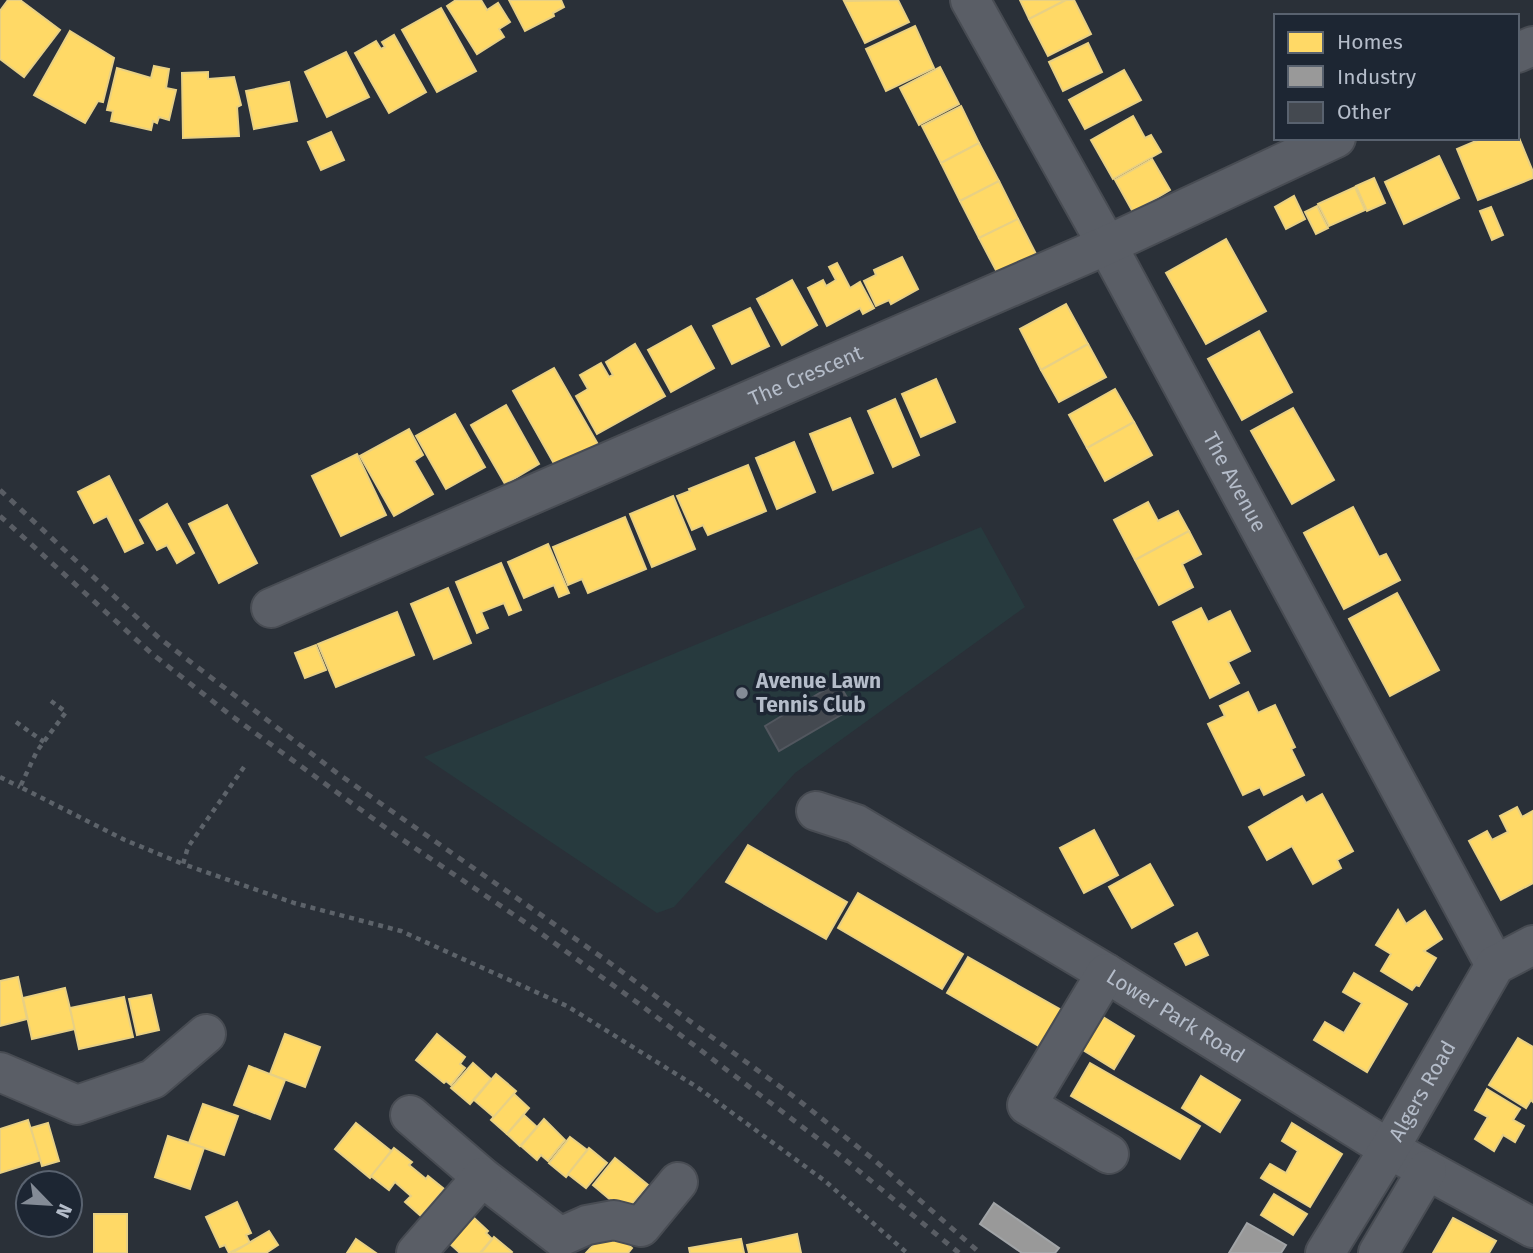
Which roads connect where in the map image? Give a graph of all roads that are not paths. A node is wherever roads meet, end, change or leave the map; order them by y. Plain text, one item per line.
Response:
1 (970, 0) edge
2 (1332, 140) edge
3 (1107, 246) junction
4 (271, 608) dead end
5 (816, 811) dead end
6 (1533, 946) edge
7 (1495, 965) junction
8 (1106, 973) junction
9 (205, 1034) dead end
10 (0, 1072) edge
11 (410, 1115) dead end
12 (1389, 1149) junction
13 (1109, 1154) dead end
14 (1427, 1170) junction
15 (481, 1177) junction
16 (678, 1182) dead end
17 (1533, 1228) edge
18 (416, 1253) edge
19 (1325, 1253) edge
20 (1378, 1253) edge

1 - 3 street, The Avenue
2 - 3 street, The Crescent
3 - 4 street, The Crescent
3 - 7 street, The Avenue
5 - 8 street, Lower Park Road
6 - 7 street
7 - 12 street, Algers Road
8 - 12 street, Lower Park Road
8 - 13 street
9 - 10 street
11 - 15 street
12 - 14 street, Lower Park Road
12 - 19 street, Algers Road
14 - 17 street, Lower Park Road
14 - 20 street
15 - 16 street
15 - 18 street

